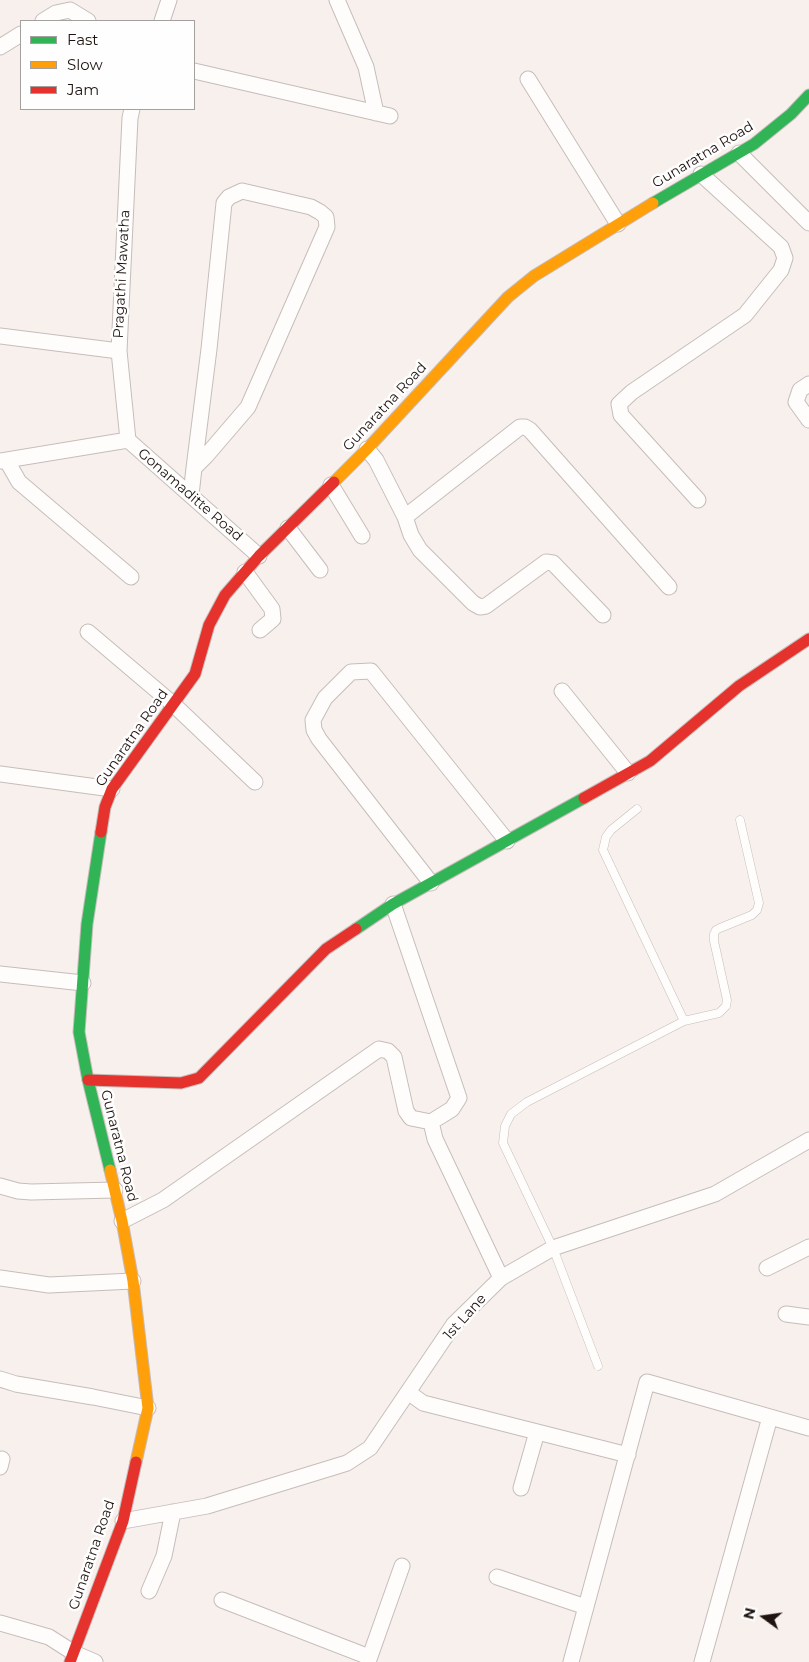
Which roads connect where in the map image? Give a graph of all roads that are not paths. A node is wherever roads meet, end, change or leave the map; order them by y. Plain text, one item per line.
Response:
1 (170, 0) edge
2 (337, 0) edge
3 (65, 5) edge
4 (45, 20) edge
5 (87, 20) edge
6 (162, 20) edge
7 (20, 35) edge
8 (0, 47) edge
9 (195, 71) edge
10 (528, 78) dead end
11 (809, 95) edge
12 (132, 110) edge
13 (739, 153) junction
14 (700, 174) junction
15 (809, 223) edge
16 (618, 224) junction
17 (0, 336) edge
18 (119, 351) junction
19 (809, 384) edge
20 (809, 420) edge
21 (128, 440) junction
22 (367, 448) junction
23 (3, 461) edge
24 (194, 468) junction
25 (331, 484) junction
26 (191, 495) junction
27 (698, 500) dead end
28 (405, 517) junction
29 (288, 528) junction
30 (362, 536) dead end
31 (259, 556) junction
32 (320, 570) dead end
33 (245, 572) junction
34 (131, 577) dead end
35 (669, 587) dead end
36 (603, 615) dead end
37 (260, 630) dead end
38 (88, 632) dead end
39 (809, 639) edge
40 (562, 691) dead end
41 (173, 704) junction
42 (628, 773) junction
43 (0, 774) edge
44 (255, 782) dead end
45 (112, 788) junction
46 (637, 809) dead end
47 (740, 820) dead end
48 (507, 841) junction
49 (431, 883) junction
50 (393, 904) junction
51 (0, 974) edge
52 (83, 983) junction
53 (684, 1021) junction
54 (88, 1080) junction
55 (431, 1122) junction
56 (809, 1140) edge
57 (0, 1186) edge
58 (115, 1190) junction
59 (122, 1221) junction
60 (809, 1246) edge
61 (553, 1248) junction
62 (767, 1268) dead end
63 (0, 1278) edge
64 (502, 1278) junction
65 (134, 1281) junction
66 (786, 1314) dead end
67 (809, 1317) edge
68 (598, 1366) dead end
69 (0, 1379) edge
70 (408, 1392) junction
71 (148, 1408) junction
72 (770, 1417) junction
73 (809, 1428) edge
74 (537, 1432) junction
75 (628, 1455) junction
76 (521, 1488) dead end
77 (173, 1512) junction
78 (122, 1521) junction
79 (402, 1566) dead end
80 (497, 1577) dead end
81 (149, 1591) dead end
82 (222, 1600) dead end
83 (586, 1607) junction
84 (0, 1623) edge
85 (72, 1657) edge
86 (368, 1660) edge
87 (95, 1662) edge
88 (572, 1662) edge
89 (702, 1662) edge

1 - 6 street
2 - 9 street
3 - 4 street
3 - 5 street
7 - 8 street
10 - 16 street
11 - 13 street, Gunaratna Road
12 - 18 street, Pragathi Mawatha
13 - 14 street, Gunaratna Road
13 - 15 street
14 - 16 street, Gunaratna Road
14 - 27 street
16 - 22 street, Gunaratna Road
17 - 18 street
18 - 21 street, Pragathi Mawatha
19 - 20 street
21 - 23 street, Gonamaditte Road
21 - 26 street, Gonamaditte Road
22 - 25 street, Gunaratna Road
22 - 28 street
23 - 34 street
24 - 24 street
24 - 26 street
25 - 29 street, Gunaratna Road
25 - 30 street
26 - 31 street, Gonamaditte Road
28 - 35 street
28 - 36 street
29 - 31 street, Gunaratna Road
29 - 32 street
31 - 33 street, Gunaratna Road
33 - 37 street
33 - 41 street, Gunaratna Road
38 - 41 street
39 - 42 street
40 - 42 street
41 - 44 street
41 - 45 street, Gunaratna Road
42 - 48 street
43 - 45 street
45 - 52 street, Gunaratna Road
46 - 53 lane
47 - 53 lane
48 - 49 street
48 - 49 street
49 - 50 street
50 - 54 street
50 - 55 street
51 - 52 street
52 - 54 street, Gunaratna Road
53 - 61 lane
54 - 58 street, Gunaratna Road
55 - 59 street
55 - 64 street
56 - 61 street, 1st Lane
57 - 58 street
58 - 59 street, Gunaratna Road
59 - 65 street, Gunaratna Road
60 - 62 street
61 - 64 street, 1st Lane
61 - 68 lane
63 - 65 street
64 - 70 street, 1st Lane
65 - 71 street, Gunaratna Road
66 - 67 street
69 - 71 street
70 - 74 street
70 - 77 street, 1st Lane
71 - 78 street, Gunaratna Road
72 - 73 street
72 - 75 street
72 - 89 street
74 - 75 street
74 - 76 street
75 - 83 street
77 - 78 street, 1st Lane
77 - 81 street
78 - 85 street, Gunaratna Road
79 - 86 street
80 - 83 street
82 - 86 street
83 - 88 street
84 - 85 street
85 - 87 street

